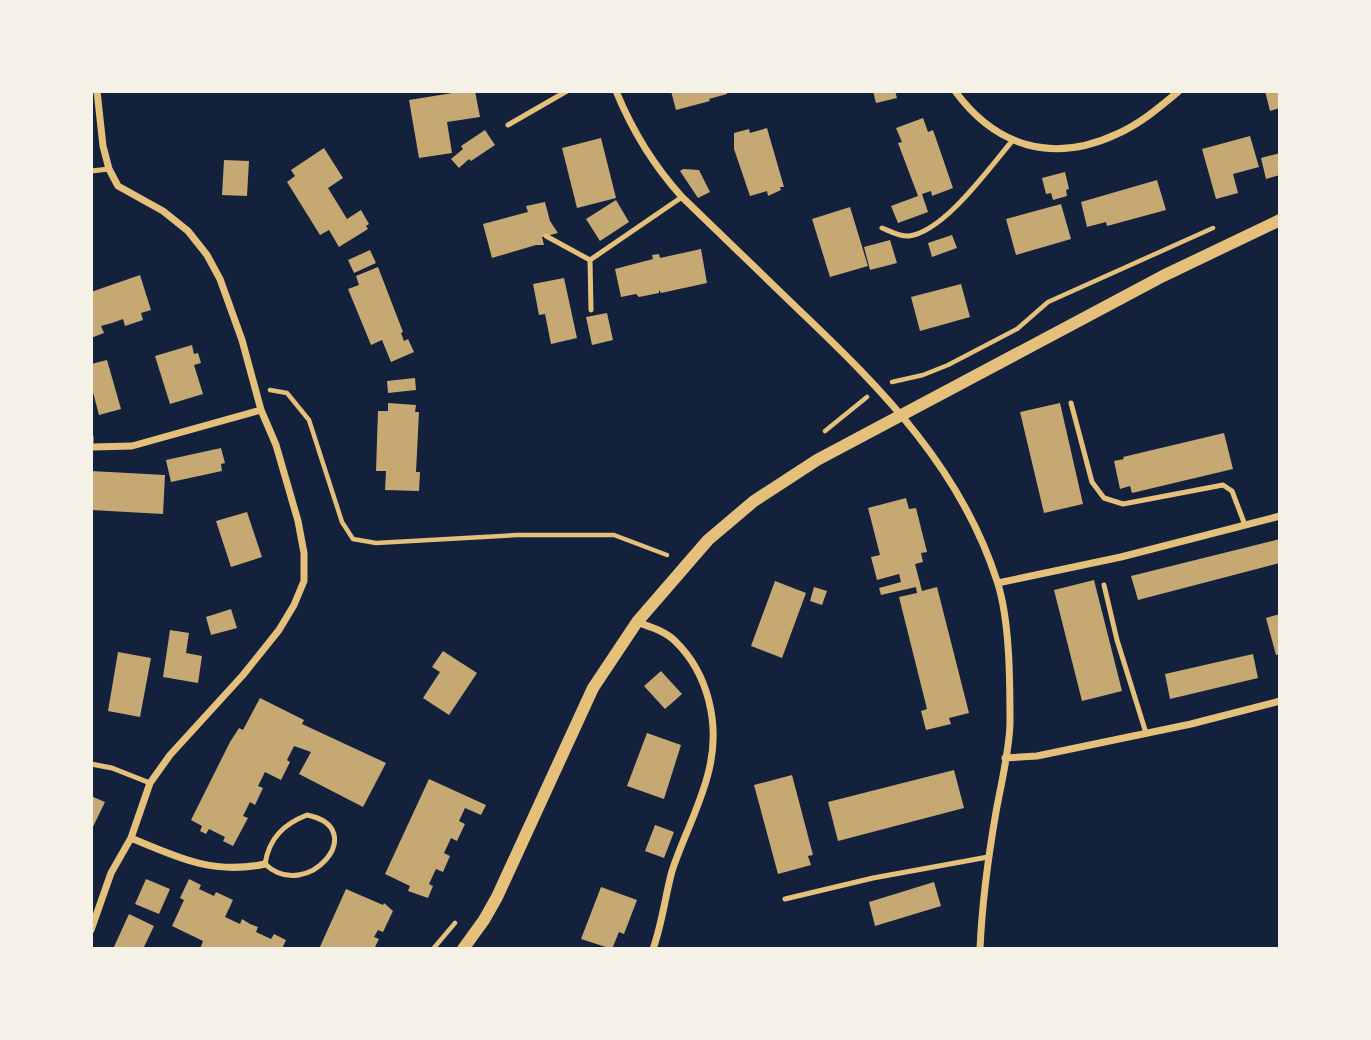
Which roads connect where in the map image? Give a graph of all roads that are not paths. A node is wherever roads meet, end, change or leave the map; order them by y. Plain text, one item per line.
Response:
1 (97, 91) edge
2 (567, 91) edge
3 (616, 91) edge
4 (955, 91) edge
5 (1179, 91) edge
6 (508, 125) dead end
7 (1013, 140) junction
8 (109, 169) junction
9 (91, 171) edge
10 (681, 197) junction
11 (1280, 220) edge
12 (882, 228) dead end
13 (546, 236) dead end
14 (590, 260) junction
15 (591, 310) dead end
16 (1071, 403) dead end
17 (261, 410) junction
18 (902, 414) junction
19 (91, 437) edge
20 (92, 447) edge
21 (1280, 516) edge
22 (1245, 525) junction
23 (998, 583) junction
24 (1104, 585) dead end
25 (637, 622) junction
26 (1280, 701) edge
27 (1146, 733) junction
28 (1005, 758) junction
29 (91, 764) edge
30 (150, 783) junction
31 (131, 838) junction
32 (988, 857) junction
33 (265, 864) junction
34 (785, 899) dead end
35 (91, 930) edge
36 (463, 949) edge
37 (653, 949) edge
38 (980, 949) edge

1 - 8 street
2 - 6 lane
3 - 10 street
4 - 7 street
5 - 7 street
7 - 12 lane
8 - 9 lane
8 - 17 street
10 - 14 lane
10 - 18 street
11 - 18 street
13 - 14 lane
14 - 15 lane
16 - 22 lane
17 - 20 street
17 - 30 street
18 - 23 street
18 - 25 street
19 - 20 lane
21 - 22 street
22 - 23 street
23 - 28 street
24 - 27 lane
25 - 36 street
25 - 37 street
26 - 27 street
27 - 28 street
28 - 32 street
29 - 30 lane
30 - 31 street
31 - 33 street
31 - 35 street
32 - 34 lane
32 - 38 street
33 - 33 lane

